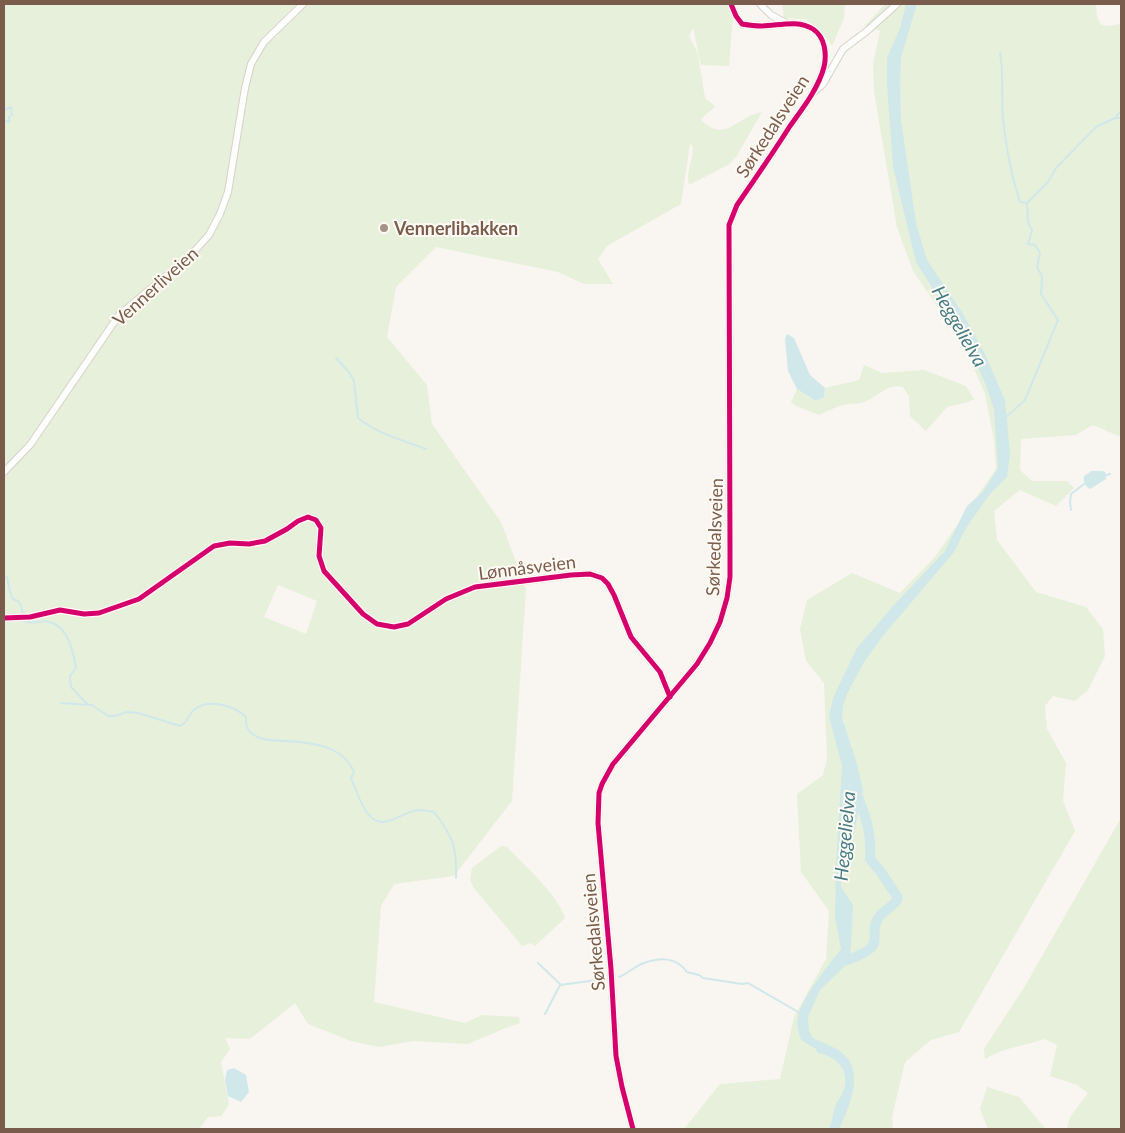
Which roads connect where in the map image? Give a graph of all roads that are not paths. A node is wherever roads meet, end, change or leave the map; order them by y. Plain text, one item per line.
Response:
1 (303, 4) edge
2 (731, 4) edge
3 (760, 4) edge
4 (898, 4) edge
5 (788, 23) junction
6 (811, 95) junction
7 (4, 472) edge
8 (4, 618) edge
9 (670, 697) junction
10 (633, 1129) edge

1 - 7 street, Vennerliveien
2 - 5 street, Sørkedalsveien
3 - 5 street
4 - 6 street
5 - 6 street, Sørkedalsveien
6 - 9 street, Sørkedalsveien
8 - 9 street, Lønnåsveien
9 - 10 street, Sørkedalsveien

